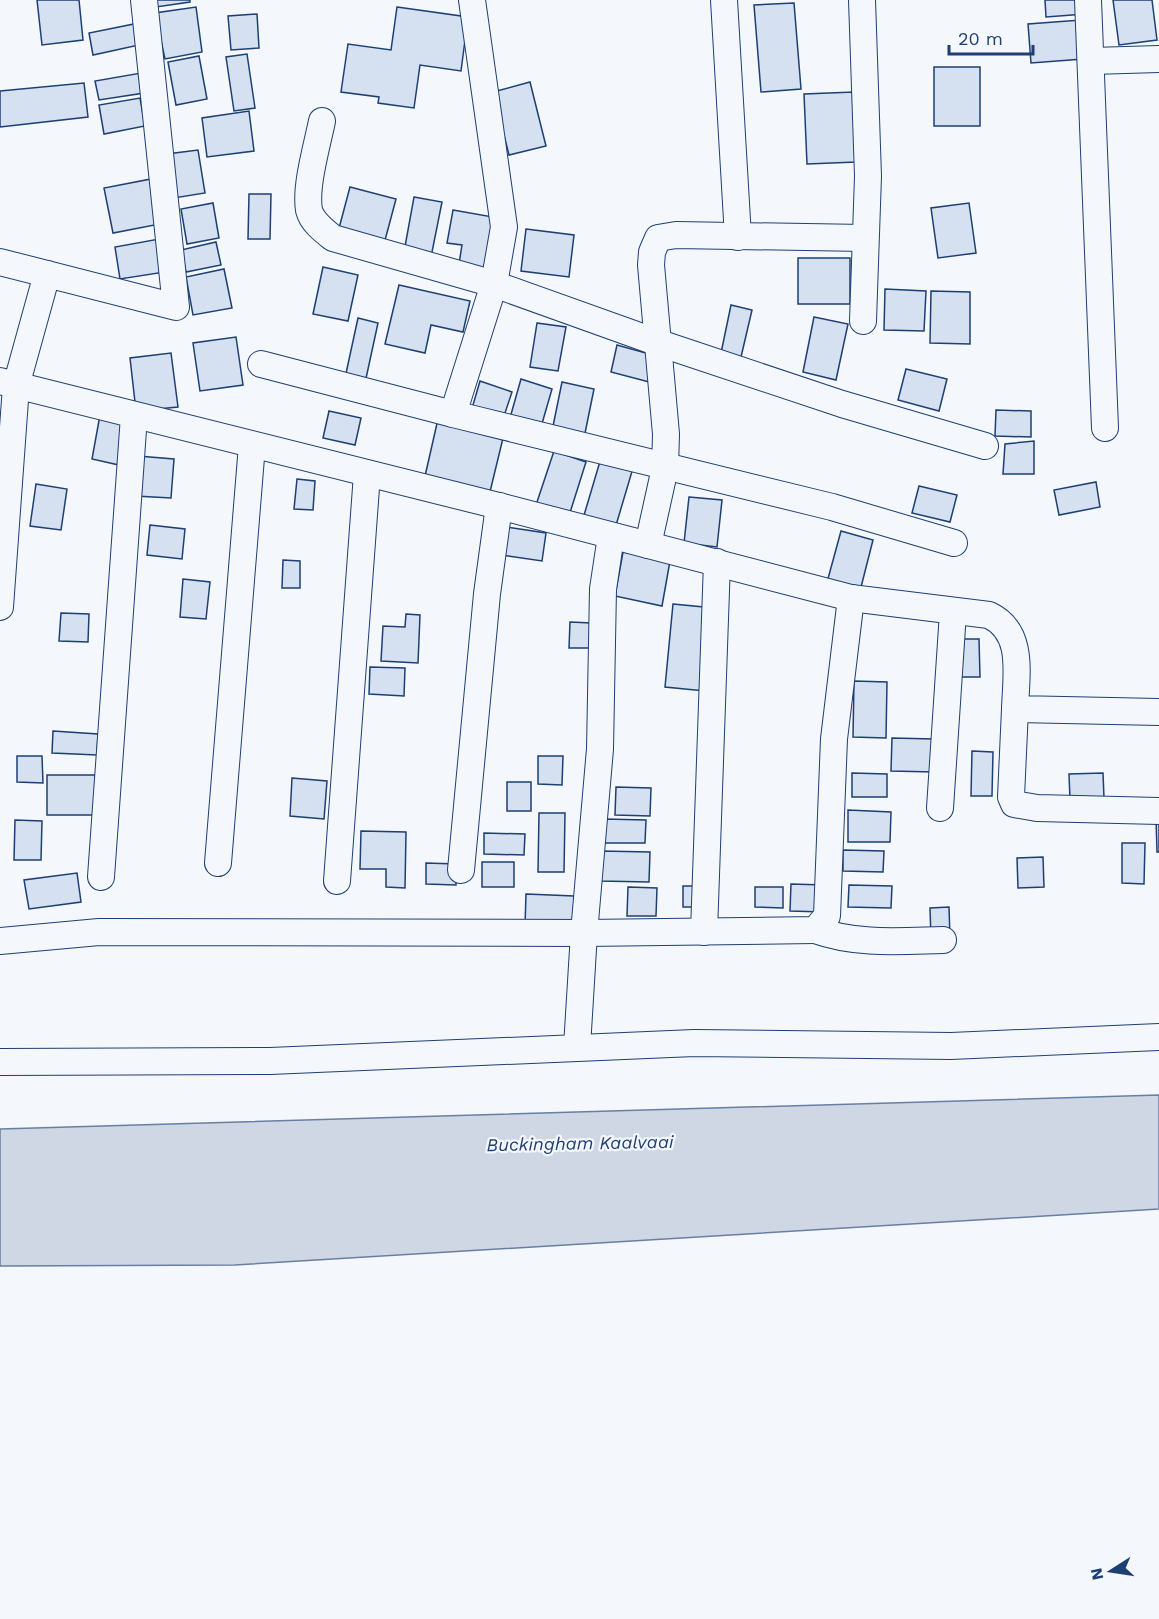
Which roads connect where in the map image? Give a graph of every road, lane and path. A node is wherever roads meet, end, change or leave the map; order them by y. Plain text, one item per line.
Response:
1 (144, 0) edge
2 (472, 0) edge
3 (724, 0) edge
4 (862, 0) edge
5 (1088, 0) edge
6 (1159, 59) edge
7 (1092, 61) junction
8 (322, 121) dead end
9 (738, 237) junction
10 (866, 238) junction
11 (0, 262) edge
12 (47, 274) junction
13 (494, 284) junction
14 (863, 321) dead end
15 (656, 342) junction
16 (261, 364) dead end
17 (8, 384) edge
18 (453, 414) junction
19 (134, 416) junction
20 (1105, 428) dead end
21 (252, 445) junction
22 (985, 446) dead end
23 (665, 468) junction
24 (367, 474) junction
25 (499, 506) junction
26 (611, 536) junction
27 (954, 543) dead end
28 (648, 545) junction
29 (717, 562) junction
30 (851, 598) junction
31 (0, 607) edge
32 (953, 612) junction
33 (1015, 709) junction
34 (1159, 712) edge
35 (940, 808) dead end
36 (1159, 811) edge
37 (218, 863) dead end
38 (460, 870) dead end
39 (101, 877) dead end
40 (337, 881) dead end
41 (815, 930) junction
42 (584, 933) junction
43 (704, 933) junction
44 (943, 940) dead end
45 (0, 941) edge
46 (1159, 1037) edge
47 (577, 1047) junction
48 (0, 1062) edge

1 - 12 street
2 - 13 street
3 - 9 street
4 - 10 street
5 - 7 street
6 - 7 street
7 - 20 street
8 - 13 street
9 - 10 street
9 - 15 street
10 - 14 street
11 - 12 street
12 - 17 street
13 - 15 street
13 - 18 street
15 - 22 street
15 - 23 street
16 - 18 street
17 - 19 street
17 - 31 street
18 - 23 street
19 - 21 street
19 - 39 street
21 - 24 street
21 - 37 street
23 - 27 street
23 - 28 street
24 - 25 street
24 - 40 street
25 - 26 street
25 - 38 street
26 - 28 street
26 - 42 street
28 - 29 street
29 - 30 street
29 - 43 street
30 - 32 street
30 - 41 street
32 - 33 street
32 - 35 street
33 - 34 street
33 - 36 street
41 - 43 street
41 - 44 street
42 - 43 street
42 - 45 street
42 - 47 street
46 - 47 street
47 - 48 street

